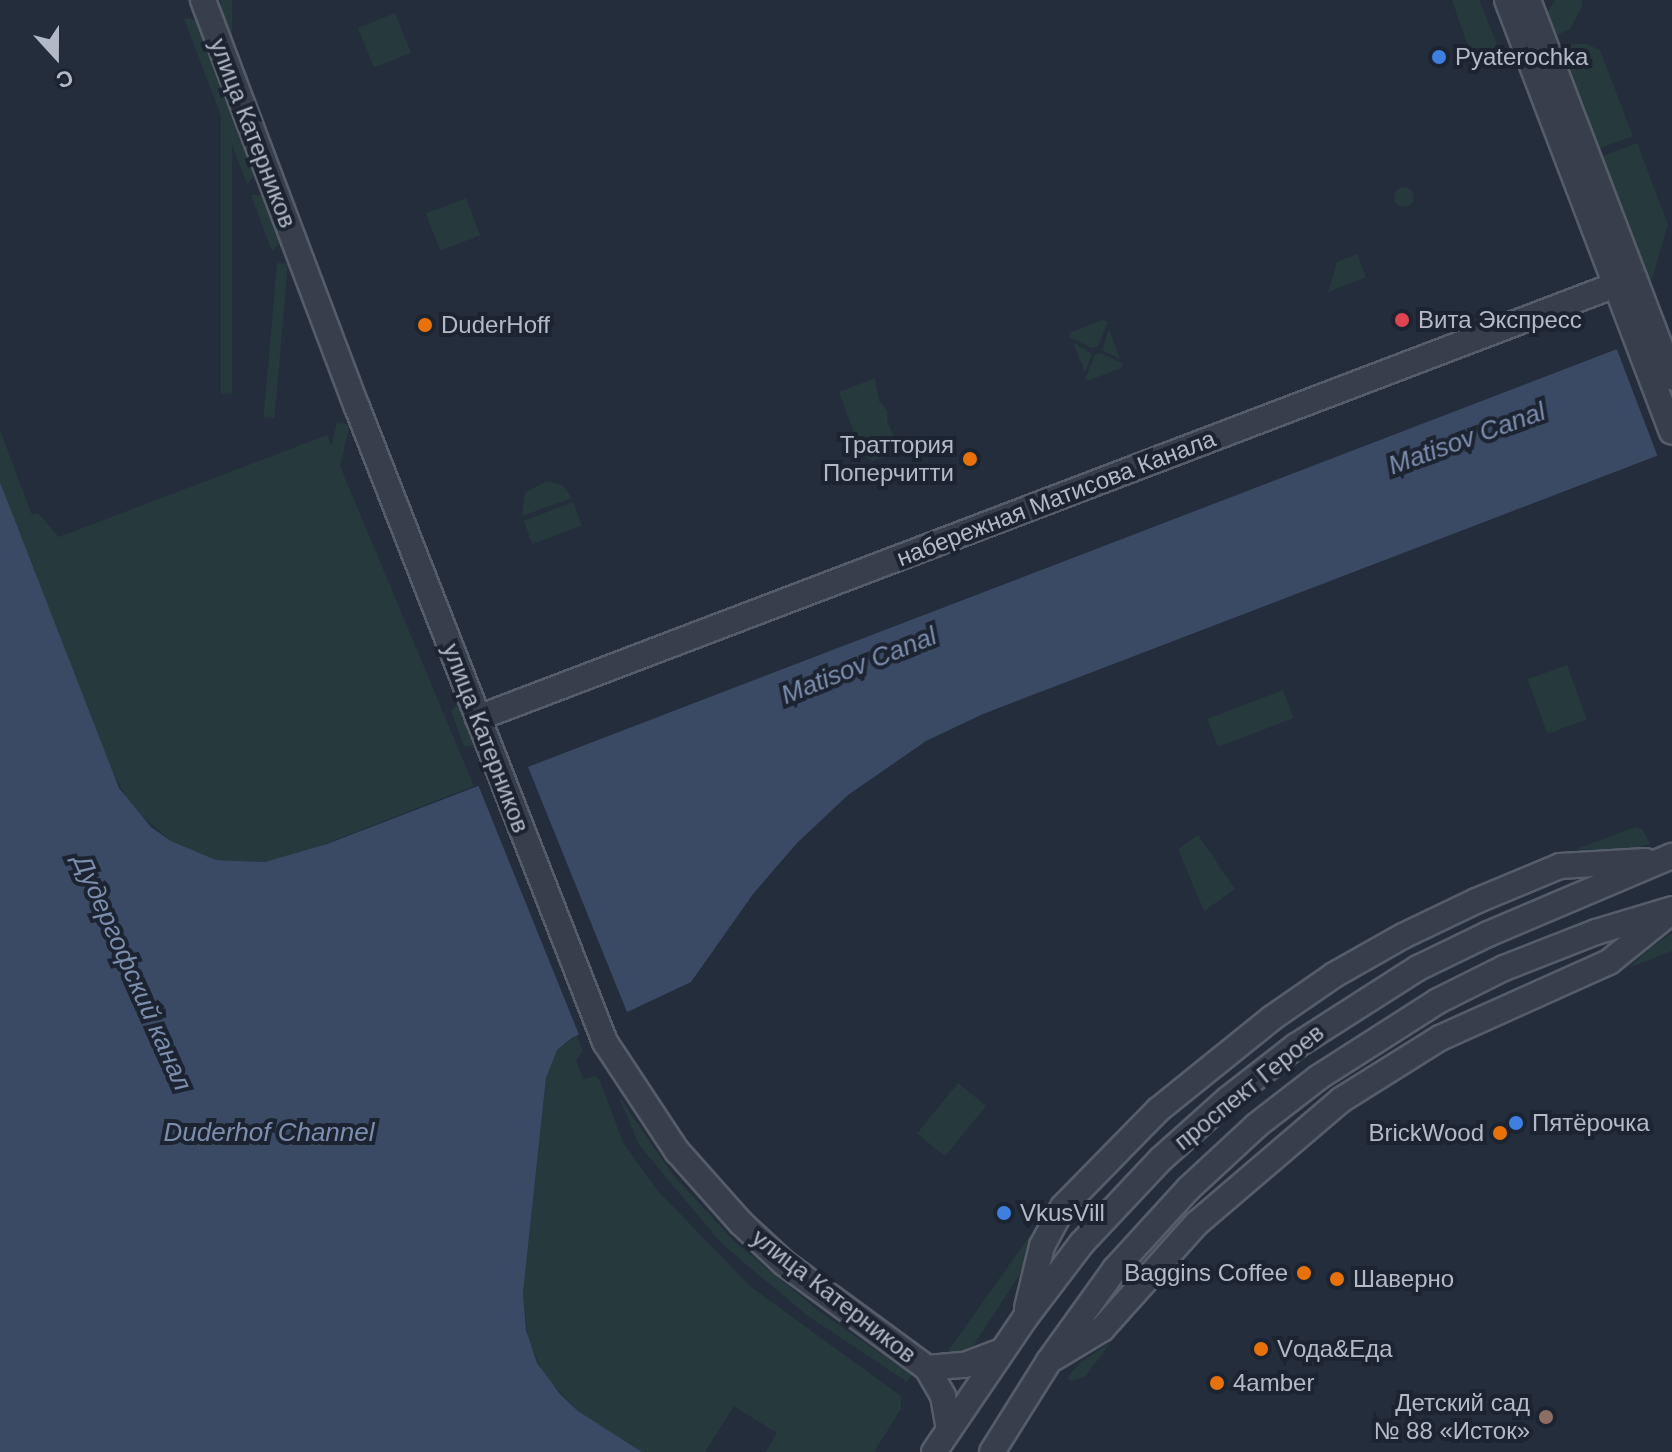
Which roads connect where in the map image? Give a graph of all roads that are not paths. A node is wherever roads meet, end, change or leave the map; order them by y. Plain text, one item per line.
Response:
1 (203, 0) edge
2 (1509, 0) edge
3 (1528, 0) edge
4 (1626, 281) junction
5 (1643, 326) junction
6 (1672, 377) edge
7 (1672, 431) edge
8 (478, 718) junction
9 (1666, 859) edge
10 (1672, 910) edge
11 (1025, 1318) junction
12 (1002, 1351) junction
13 (1049, 1361) junction
14 (927, 1368) junction
15 (949, 1429) junction
16 (934, 1452) edge
17 (992, 1452) edge

1 - 8 street, улица Катерников
2 - 4 street
3 - 4 street
4 - 5 street
4 - 8 street, набережная Матисова Канала
5 - 6 street
5 - 7 street
8 - 14 street, улица Катерников
9 - 11 street, проспект Героев
9 - 11 street
10 - 13 street
10 - 13 street, проспект Героев
11 - 12 street, проспект Героев
12 - 14 street, улица Катерников
12 - 15 street, проспект Героев
13 - 17 street, проспект Героев
14 - 15 street, улица Катерников
15 - 16 street, проспект Героев

